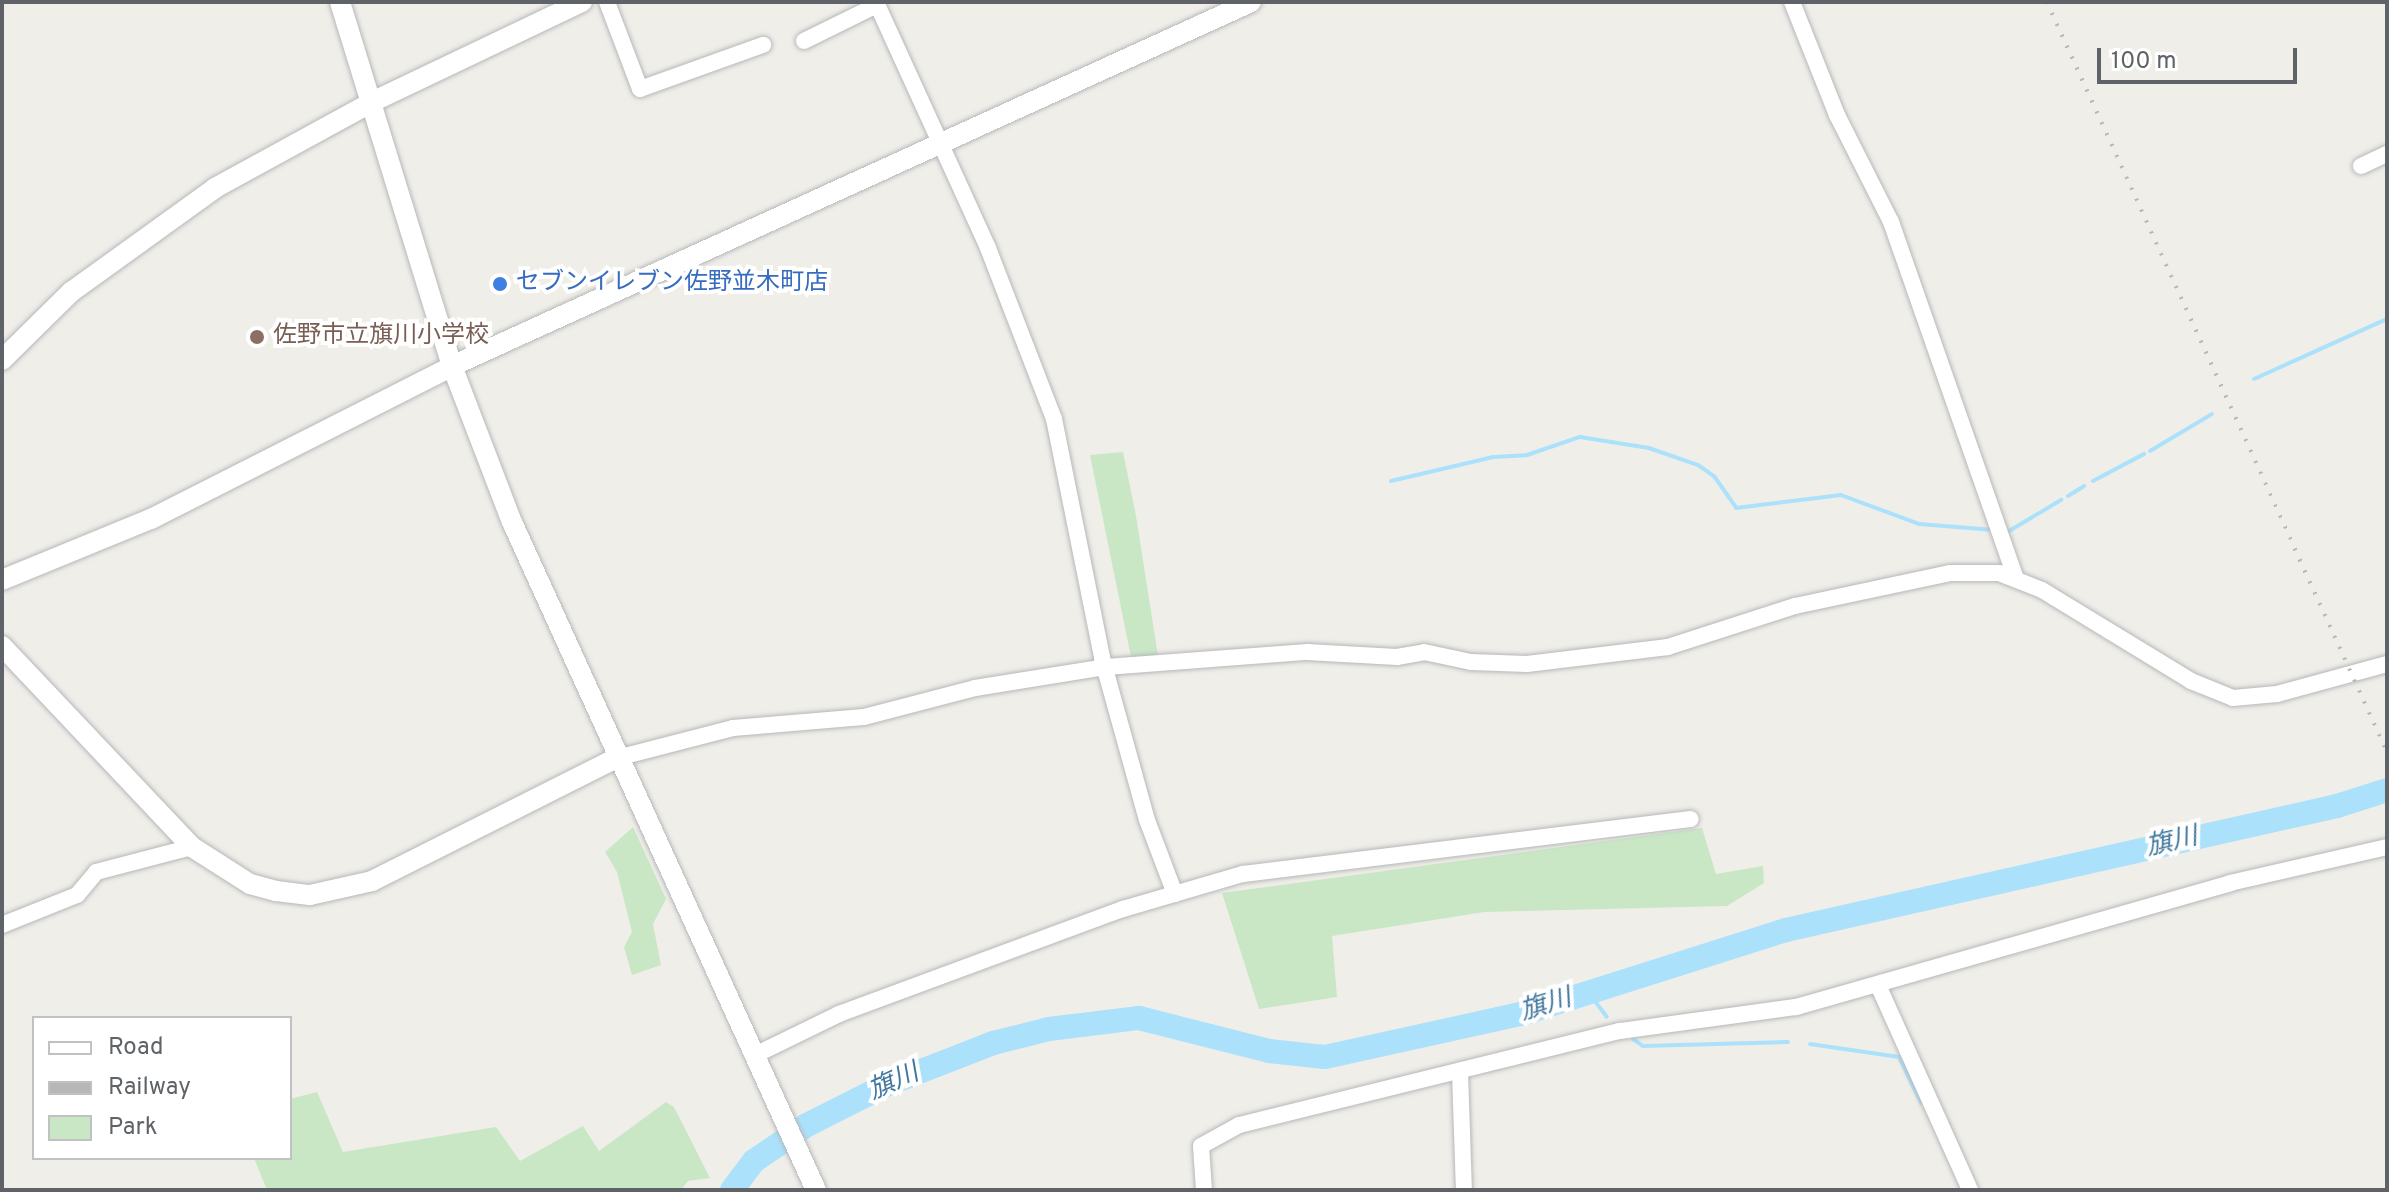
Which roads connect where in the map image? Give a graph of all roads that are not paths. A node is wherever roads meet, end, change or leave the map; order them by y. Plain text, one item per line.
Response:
1 (340, 2) edge
2 (582, 2) edge
3 (607, 2) edge
4 (1251, 2) edge
5 (1792, 2) edge
6 (876, 3) edge
7 (804, 41) dead end
8 (763, 45) dead end
9 (370, 103) junction
10 (943, 142) junction
11 (2387, 154) edge
12 (2361, 166) dead end
13 (2, 360) edge
14 (452, 366) junction
15 (2016, 579) junction
16 (2, 580) edge
17 (2, 646) edge
18 (2387, 664) edge
19 (1106, 667) junction
20 (617, 758) junction
21 (1691, 819) dead end
22 (192, 847) junction
23 (2387, 847) edge
24 (1175, 894) junction
25 (2, 925) edge
26 (1878, 985) junction
27 (756, 1057) junction
28 (1460, 1072) junction
29 (816, 1190) edge
30 (1204, 1190) edge
31 (1464, 1190) edge
32 (1970, 1190) edge

1 - 9 street
2 - 9 street
3 - 8 street
4 - 10 street
5 - 15 street
6 - 7 street
6 - 10 street
9 - 13 street
9 - 14 street
10 - 14 street
10 - 19 street
11 - 12 street
14 - 16 street
14 - 20 street
15 - 18 street
15 - 19 street
17 - 22 street
19 - 20 street
19 - 24 street
20 - 22 street
20 - 27 street
21 - 24 street
22 - 25 street
23 - 26 street
24 - 27 street
26 - 28 street
26 - 32 street
27 - 29 street
28 - 30 street
28 - 31 street

